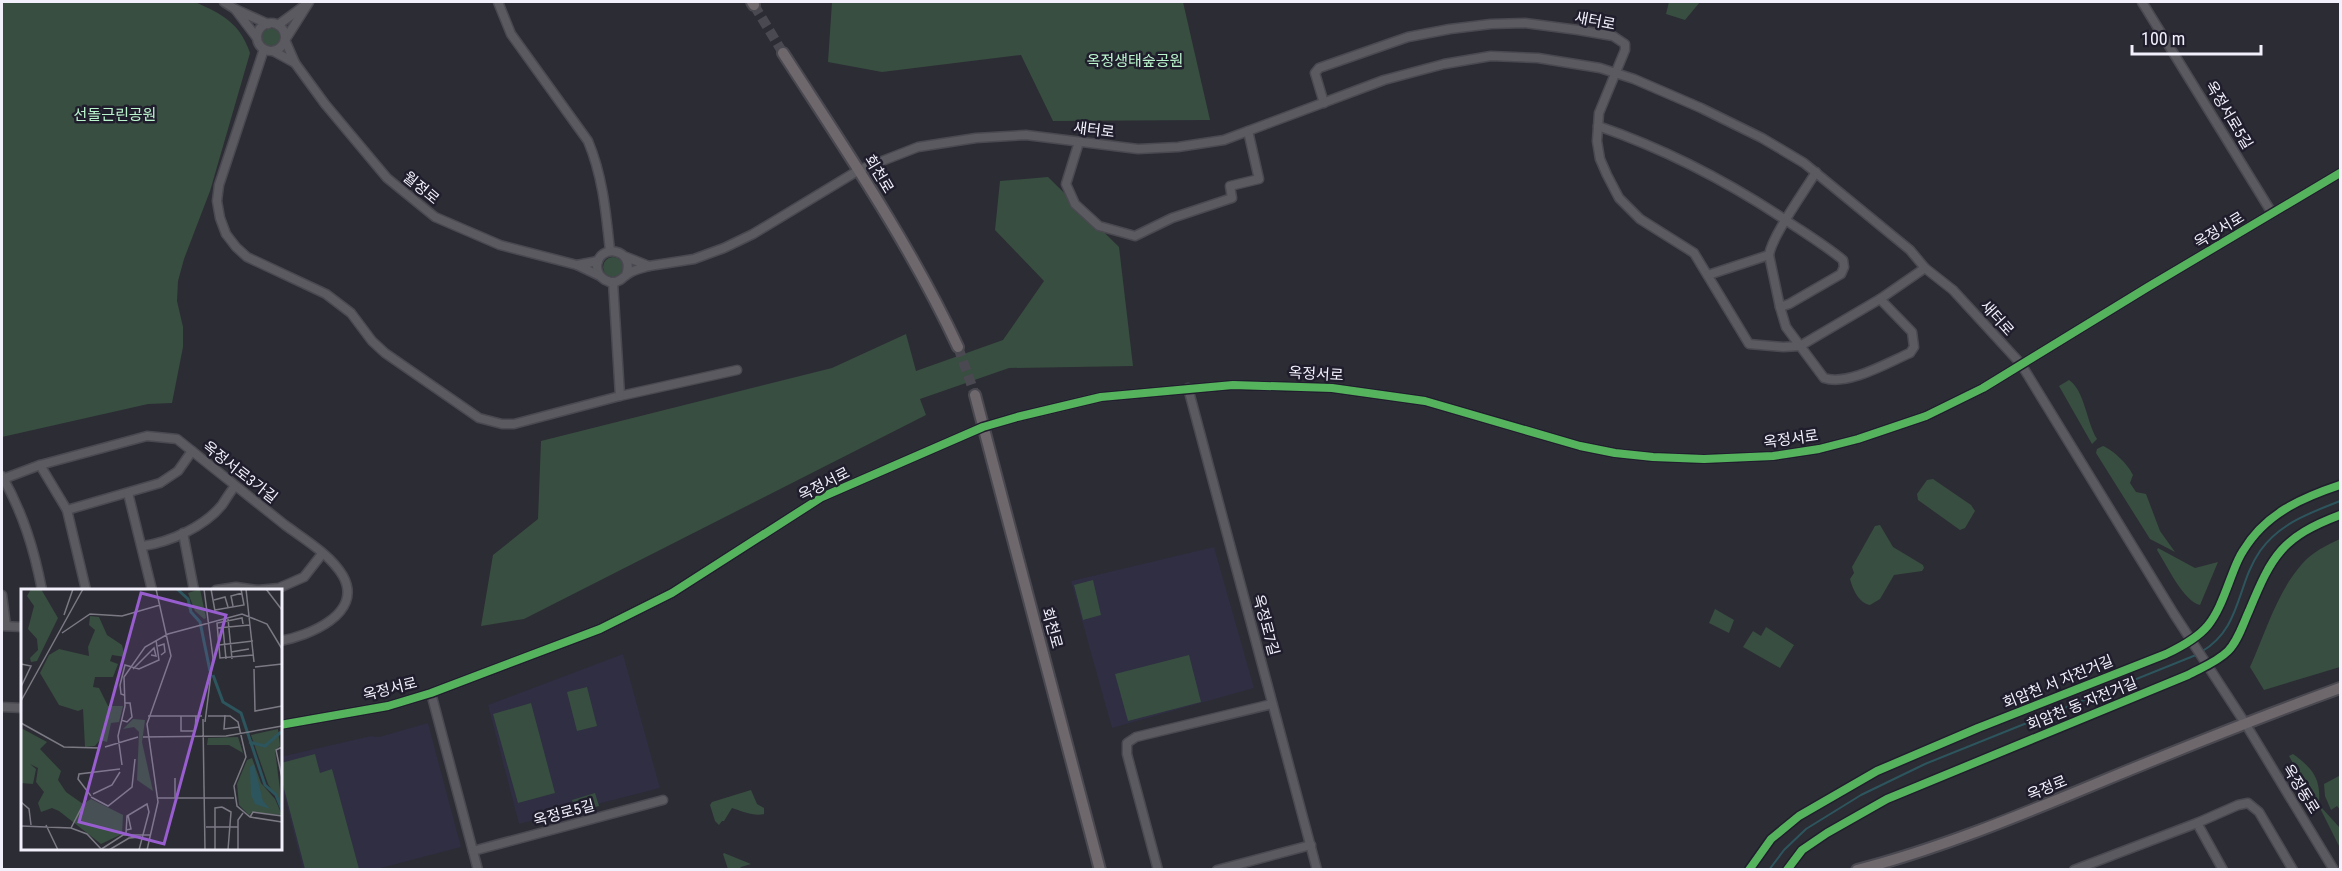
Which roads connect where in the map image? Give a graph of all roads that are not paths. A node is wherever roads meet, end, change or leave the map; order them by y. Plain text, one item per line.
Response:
1 (224, 2) edge
2 (309, 2) edge
3 (498, 2) edge
4 (2142, 2) edge
5 (235, 9) junction
6 (273, 24) junction
7 (257, 38) junction
8 (285, 40) junction
9 (268, 50) junction
10 (783, 53) tunnel mouth
11 (295, 63) junction
12 (1616, 73) junction
13 (1324, 103) junction
14 (1598, 126) junction
15 (1248, 131) junction
16 (1079, 142) junction
17 (859, 170) junction
18 (1816, 172) junction
19 (2340, 173) edge
20 (2272, 213) junction
21 (1786, 221) junction
22 (610, 251) junction
23 (1769, 255) junction
24 (624, 256) junction
25 (598, 261) junction
26 (577, 265) junction
27 (649, 266) junction
28 (1925, 268) junction
29 (626, 275) junction
30 (1708, 275) junction
31 (600, 276) junction
32 (613, 282) junction
33 (1880, 299) junction
34 (1780, 307) junction
35 (1800, 346) junction
36 (958, 347) tunnel mouth
37 (2021, 364) junction
38 (737, 370) dead end
39 (1188, 388) junction
40 (975, 395) tunnel mouth
41 (620, 396) junction
42 (983, 428) junction
43 (192, 451) junction
44 (40, 465) junction
45 (2, 477) edge
46 (235, 486) junction
47 (128, 493) junction
48 (67, 510) junction
49 (183, 532) junction
50 (143, 546) junction
51 (322, 554) junction
52 (42, 589) edge
53 (86, 589) edge
54 (152, 589) edge
55 (194, 589) edge
56 (226, 589) edge
57 (246, 589) edge
58 (272, 589) edge
59 (2, 595) edge
60 (4, 626) edge
61 (21, 627) edge
62 (282, 640) edge
63 (2340, 688) edge
64 (430, 693) junction
65 (1272, 704) junction
66 (2, 707) edge
67 (21, 708) edge
68 (2245, 723) junction
69 (282, 725) edge
70 (663, 800) dead end
71 (2197, 823) junction
72 (1311, 846) junction
73 (473, 851) junction
74 (478, 870) edge
75 (1100, 870) edge
76 (1158, 870) edge
77 (1217, 870) edge
78 (1317, 870) edge
79 (1857, 870) edge
80 (2074, 870) edge
81 (2223, 870) edge
82 (2293, 870) edge
83 (2334, 870) edge

1 - 5 street
2 - 6 street
2 - 8 street
3 - 22 street
4 - 20 street, 옥정서로5길
5 - 6 street
5 - 7 street
6 - 7 street
6 - 8 street
7 - 9 street
8 - 9 street
8 - 11 street
9 - 11 street
9 - 41 street
10 - 17 main road, 회천로
11 - 26 street, 월정로
12 - 13 street, 새터로
12 - 13 street, 새터로
12 - 14 street, 새터로
12 - 18 street, 새터로
13 - 15 street, 새터로
14 - 21 street
14 - 30 street, 새터로
15 - 16 street, 새터로
15 - 16 street
16 - 17 street, 새터로
17 - 27 street
17 - 36 main road, 회천로
18 - 21 street
18 - 28 street, 새터로
19 - 20 street, 옥정서로
20 - 37 street, 옥정서로
21 - 23 street
21 - 34 street
22 - 24 street
22 - 25 street
23 - 30 street
23 - 34 street
24 - 27 street
24 - 29 street
25 - 26 street
25 - 31 street
26 - 31 street
27 - 29 street
28 - 33 street
28 - 37 street, 새터로
29 - 32 street
30 - 35 street, 새터로
31 - 32 street
32 - 41 street
33 - 35 street
33 - 35 street
34 - 35 street
37 - 39 street, 옥정서로
37 - 68 street
38 - 41 street
39 - 42 street, 옥정서로
39 - 65 street, 옥정로7길
40 - 42 main road, 회천로
42 - 64 street, 옥정서로
42 - 75 main road, 회천로
43 - 44 street, 옥정서로3가길
43 - 46 street, 옥정서로3가길
43 - 47 street
44 - 45 street, 옥정서로3가길
44 - 48 street
45 - 52 street
46 - 49 street
46 - 51 street, 옥정서로3가길
47 - 48 street
47 - 50 street
48 - 53 street
49 - 50 street
49 - 55 street
50 - 54 street
51 - 58 street
51 - 62 street, 옥정서로3가길
56 - 57 street
59 - 60 street
60 - 61 street
63 - 68 main road, 옥정로
64 - 69 street, 옥정서로
64 - 73 street
65 - 72 street, 옥정로7길
65 - 76 street
66 - 67 street
68 - 79 main road, 옥정로
68 - 83 street, 옥정동로
70 - 73 street, 옥정로5길
71 - 80 street
71 - 81 street
71 - 82 street
72 - 77 street
72 - 78 street, 옥정로7길
73 - 74 street

